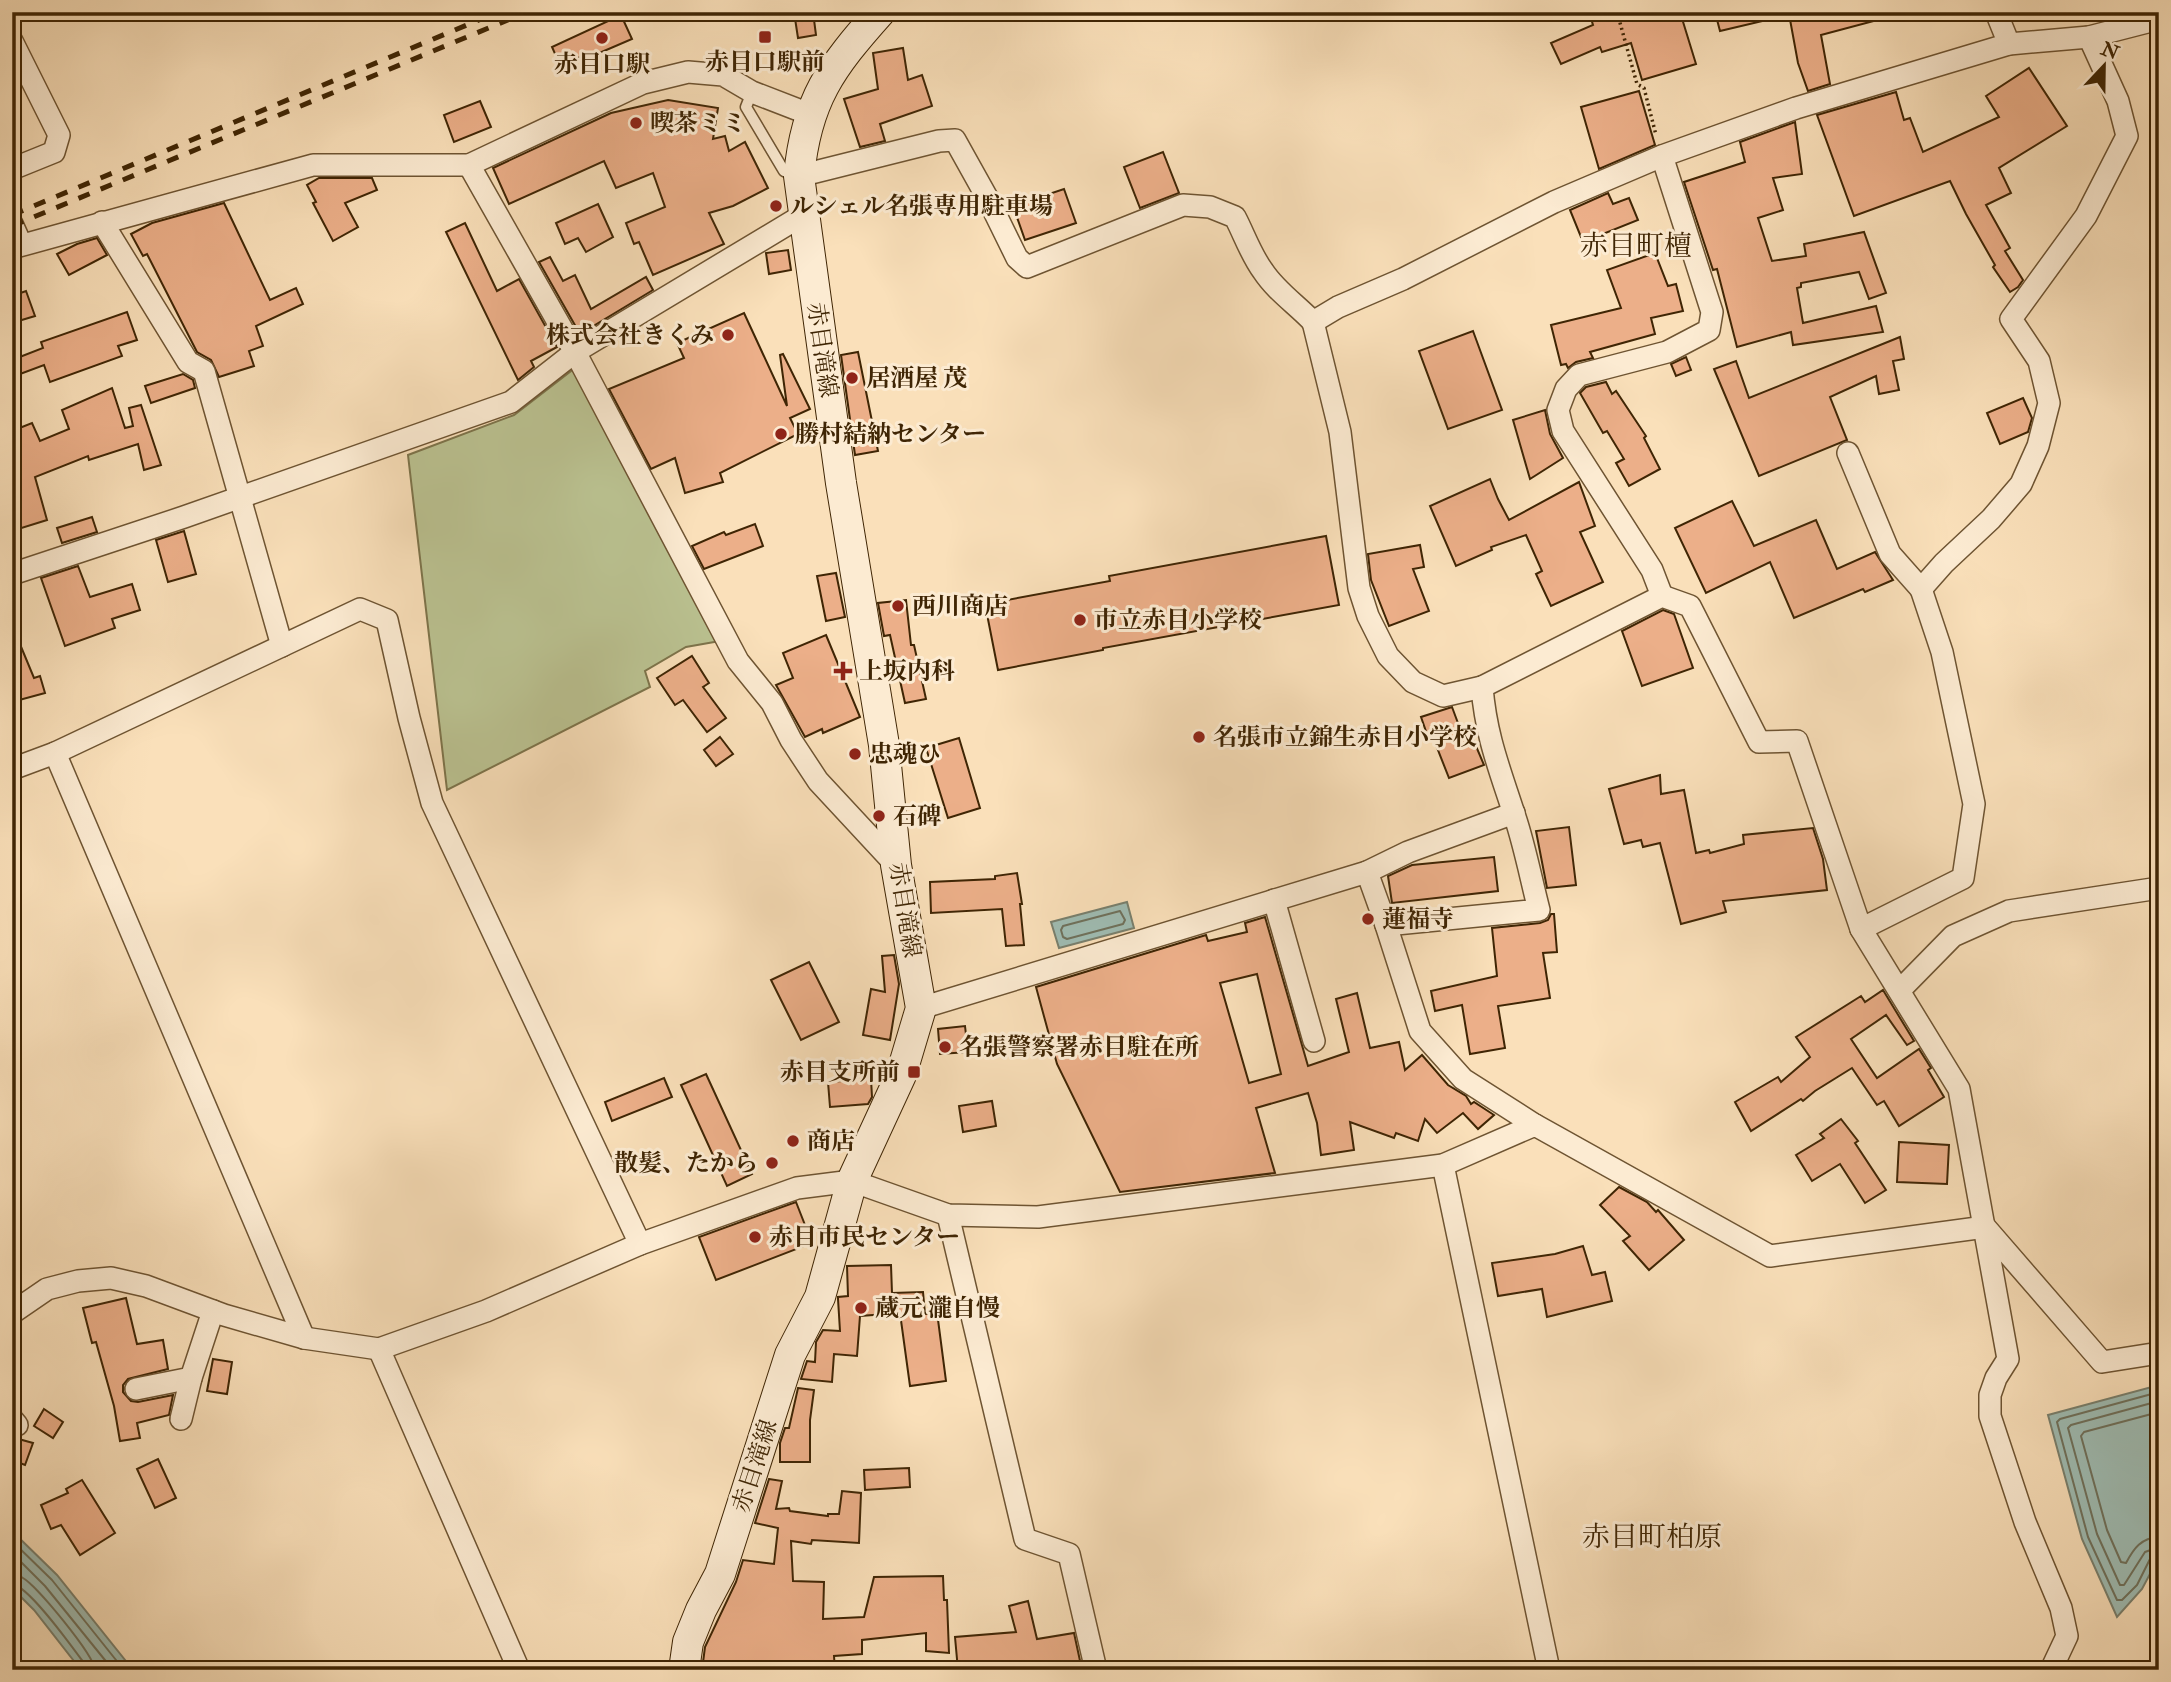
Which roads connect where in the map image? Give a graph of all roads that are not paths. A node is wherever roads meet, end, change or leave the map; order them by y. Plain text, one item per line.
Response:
1 (880, 12) edge
2 (1996, 12) edge
3 (2159, 19) edge
4 (2089, 37) junction
5 (12, 41) edge
6 (2009, 44) junction
7 (752, 92) junction
8 (809, 114) junction
9 (1662, 156) junction
10 (469, 165) junction
11 (12, 169) edge
12 (799, 176) junction
13 (803, 215) junction
14 (102, 222) junction
15 (12, 225) edge
16 (17, 246) edge
17 (1313, 322) junction
18 (575, 352) junction
19 (1848, 453) dead end
20 (239, 498) junction
21 (12, 575) edge
22 (1921, 589) junction
23 (1662, 596) junction
24 (282, 646) junction
25 (1482, 687) junction
26 (55, 753) junction
27 (12, 769) edge
28 (1514, 813) junction
29 (896, 865) junction
30 (1367, 872) junction
31 (2159, 888) edge
32 (1273, 900) junction
33 (1387, 925) junction
34 (1861, 929) junction
35 (1900, 990) junction
36 (921, 1008) junction
37 (1314, 1041) dead end
38 (1535, 1125) junction
39 (1443, 1165) junction
40 (852, 1181) junction
41 (948, 1215) junction
42 (1985, 1227) junction
43 (640, 1244) junction
44 (213, 1311) junction
45 (12, 1313) edge
46 (304, 1338) junction
47 (379, 1349) junction
48 (2159, 1353) edge
49 (191, 1377) junction
50 (136, 1389) dead end
51 (181, 1419) dead end
52 (519, 1670) edge
53 (684, 1670) edge
54 (1096, 1670) edge
55 (1549, 1670) edge
56 (2051, 1670) edge

1 - 8 main road, 赤目滝線
2 - 6 street
3 - 4 street
4 - 6 street
4 - 22 street
5 - 11 street
6 - 9 street
7 - 8 street
7 - 10 street
7 - 12 lane
8 - 12 main road, 赤目滝線
9 - 17 street
9 - 23 street
10 - 14 street
10 - 18 street
12 - 13 main road, 赤目滝線
12 - 17 street
13 - 18 street
13 - 29 main road, 赤目滝線
14 - 16 street
14 - 20 street
15 - 16 street
17 - 25 street
18 - 20 street
18 - 29 street
19 - 22 street
20 - 21 street
20 - 24 street
22 - 34 street
23 - 25 street
23 - 34 street
24 - 26 street
24 - 43 street
25 - 28 street
26 - 27 street
26 - 46 street
28 - 30 street
28 - 33 street
29 - 36 main road, 赤目滝線
30 - 32 street
30 - 33 street
31 - 35 street
32 - 36 street
32 - 37 street
33 - 38 street
34 - 35 street
35 - 42 street
36 - 40 main road, 赤目滝線
38 - 39 street
38 - 42 street
39 - 41 street
39 - 55 street
40 - 41 street
40 - 43 street
40 - 53 main road, 赤目滝線
41 - 54 street
42 - 48 street
42 - 56 street
43 - 47 street
44 - 45 street
44 - 46 street
44 - 49 street
46 - 47 street
47 - 52 street
49 - 50 street
49 - 51 street

